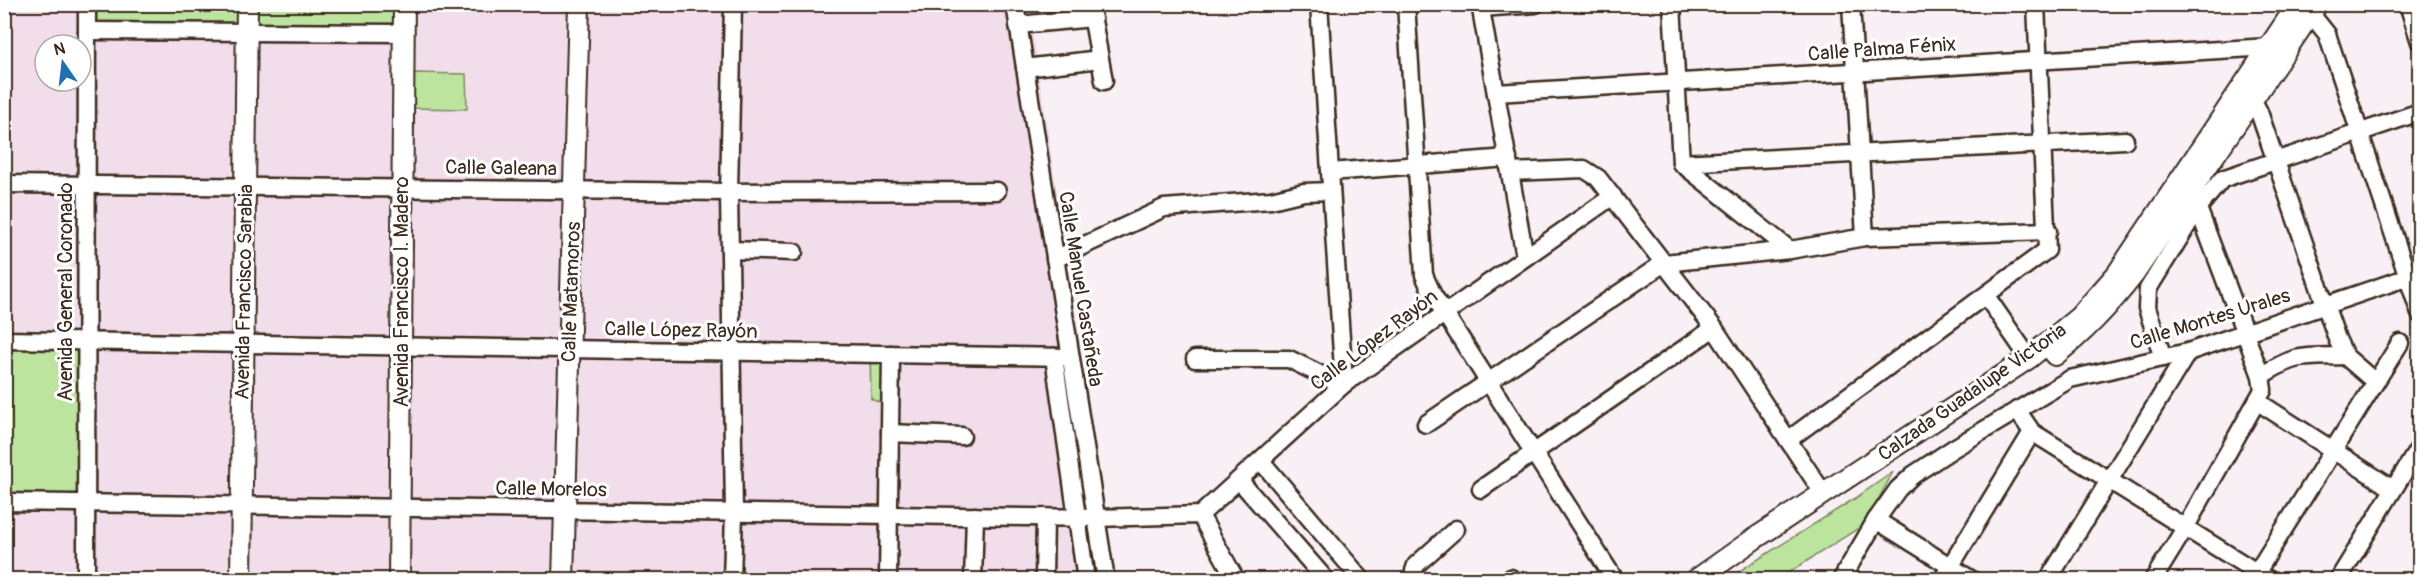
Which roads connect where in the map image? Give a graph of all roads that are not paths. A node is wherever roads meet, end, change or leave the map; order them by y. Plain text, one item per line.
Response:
1 (87, 4) edge
2 (247, 4) edge
3 (404, 4) edge
4 (579, 4) edge
5 (734, 4) edge
6 (1015, 4) edge
7 (1320, 4) edge
8 (1406, 4) edge
9 (1536, 4) edge
10 (1672, 4) edge
11 (1851, 4) edge
12 (2036, 4) edge
13 (2408, 4) edge
14 (1480, 6) edge
15 (2309, 8) edge
16 (1091, 11) edge
17 (1018, 25) junction
18 (87, 31) junction
19 (247, 32) junction
20 (403, 33) junction
21 (2420, 42) edge
22 (2270, 47) junction
23 (1100, 59) junction
24 (2039, 60) junction
25 (1025, 68) junction
26 (1855, 71) junction
27 (1104, 81) dead end
28 (1677, 82) junction
29 (1496, 93) junction
30 (2253, 100) junction
31 (2420, 112) edge
32 (2360, 133) junction
33 (2125, 140) dead end
34 (2043, 144) junction
35 (1860, 154) junction
36 (2276, 161) junction
37 (1681, 163) junction
38 (1509, 165) junction
39 (1416, 166) junction
40 (1330, 172) junction
41 (4, 184) edge
42 (86, 186) junction
43 (245, 186) junction
44 (402, 188) junction
45 (574, 190) junction
46 (997, 191) dead end
47 (1331, 191) junction
48 (729, 192) junction
49 (1613, 196) junction
50 (2198, 208) junction
51 (2048, 231) junction
52 (1865, 237) junction
53 (730, 250) junction
54 (1790, 250) junction
55 (794, 252) dead end
56 (1524, 257) junction
57 (1054, 259) junction
58 (1664, 263) junction
59 (2413, 275) edge
60 (1986, 296) junction
61 (2325, 305) junction
62 (1444, 312) junction
63 (2420, 314) edge
64 (1714, 328) junction
65 (2244, 333) junction
66 (4, 340) edge
67 (87, 342) junction
68 (2400, 343) dead end
69 (243, 344) junction
70 (401, 347) junction
71 (570, 349) junction
72 (731, 352) junction
73 (2188, 352) junction
74 (891, 354) junction
75 (2345, 356) junction
76 (1062, 357) junction
77 (2029, 357) junction
78 (2163, 358) junction
79 (1194, 359) dead end
80 (2261, 376) junction
81 (1488, 382) junction
82 (2375, 382) junction
83 (1343, 385) junction
84 (2258, 402) junction
85 (2017, 410) junction
86 (1426, 424) dead end
87 (2032, 432) junction
88 (890, 433) junction
89 (962, 436) dead end
90 (1788, 440) junction
91 (2420, 446) edge
92 (2333, 450) junction
93 (1534, 453) junction
94 (1261, 461) junction
95 (1239, 480) junction
96 (2108, 481) junction
97 (1481, 489) dead end
98 (2393, 489) junction
99 (1823, 494) junction
100 (4, 501) edge
101 (87, 503) junction
102 (242, 505) junction
103 (400, 508) junction
104 (565, 510) junction
105 (734, 513) junction
106 (889, 515) junction
107 (1200, 515) junction
108 (975, 516) junction
109 (1045, 518) junction
110 (1077, 518) junction
111 (1096, 518) junction
112 (1876, 520) junction
113 (2185, 528) junction
114 (1456, 529) dead end
115 (1946, 573) edge
116 (2259, 577) edge
117 (86, 579) edge
118 (241, 579) edge
119 (399, 579) edge
120 (563, 579) edge
121 (732, 579) edge
122 (888, 579) edge
123 (973, 579) edge
124 (1044, 579) edge
125 (1086, 579) edge
126 (1106, 579) edge
127 (1236, 579) edge
128 (1326, 579) edge
129 (1362, 579) edge
130 (1416, 579) edge
131 (1615, 579) edge
132 (1696, 579) edge
133 (1718, 579) edge
134 (1841, 579) edge
135 (1972, 579) edge
136 (2048, 579) edge
137 (2152, 579) edge
138 (2338, 579) edge

1 - 18 street, Avenida General Coronado
2 - 19 main road, Avenida Francisco Sarabia
3 - 20 main road, Avenida Francisco I. Madero
4 - 45 main road, Calle Matamoros
5 - 48 street
6 - 17 street, Calle Manuel Castañeda
7 - 40 street
8 - 39 street
9 - 14 street
10 - 28 street
11 - 26 street
12 - 24 street
13 - 21 street
14 - 29 street
15 - 22 main road, Calzada Guadalupe Victoria
15 - 30 main road, Calzada Guadalupe Victoria
15 - 32 street
16 - 17 street
16 - 23 street
17 - 25 street, Calle Manuel Castañeda
18 - 19 street
18 - 42 street, Avenida General Coronado
19 - 20 street
19 - 43 main road, Avenida Francisco Sarabia
20 - 44 main road, Avenida Francisco I. Madero
22 - 24 street, Calle Palma Fénix
22 - 77 main road, Calzada Guadalupe Victoria
23 - 25 street
23 - 27 street
24 - 26 street, Calle Palma Fénix
24 - 34 street
25 - 57 street, Calle Manuel Castañeda
26 - 28 street, Calle Palma Fénix
26 - 35 street
28 - 29 street, Calle Palma Fénix
28 - 37 street
29 - 38 street
30 - 36 street
30 - 133 main road, Calzada Guadalupe Victoria
31 - 32 street
32 - 36 street
32 - 59 street
33 - 34 street
34 - 35 street
34 - 51 street
35 - 37 street
35 - 52 street
36 - 50 street
36 - 61 street
37 - 54 street
38 - 39 street
38 - 49 street
38 - 56 street
39 - 40 street
39 - 62 street
40 - 47 street
41 - 42 street, Calle Galeana
42 - 43 street, Calle Galeana
42 - 67 street, Avenida General Coronado
43 - 44 street, Calle Galeana
43 - 69 main road, Avenida Francisco Sarabia
44 - 45 street, Calle Galeana
44 - 70 main road, Avenida Francisco I. Madero
45 - 48 street, Calle Galeana
45 - 71 main road, Calle Matamoros
46 - 48 street, Calle Galeana
47 - 57 street
47 - 83 street
48 - 53 street
49 - 56 street, Calle López Rayón
49 - 58 street
50 - 65 street
50 - 78 street
51 - 52 street
51 - 60 street
52 - 54 street
53 - 55 street
53 - 72 street
54 - 58 street
56 - 62 street, Calle López Rayón
57 - 76 street, Calle Manuel Castañeda
58 - 64 street
58 - 81 street
59 - 61 street, Calle Montes Urales
59 - 63 street
60 - 77 street
60 - 90 street
61 - 65 street, Calle Montes Urales
61 - 75 street
62 - 81 street
62 - 83 street, Calle López Rayón
64 - 90 street
64 - 93 street
65 - 73 street, Calle Montes Urales
65 - 80 street
66 - 67 street, Calle López Rayón
67 - 69 street, Calle López Rayón
67 - 101 street, Avenida General Coronado
68 - 82 street
69 - 70 street, Calle López Rayón
69 - 102 main road, Avenida Francisco Sarabia
70 - 71 street, Calle López Rayón
70 - 103 main road, Avenida Francisco I. Madero
71 - 72 street, Calle López Rayón
71 - 104 main road, Calle Matamoros
72 - 74 street, Calle López Rayón
72 - 105 street
73 - 78 street, Calle Montes Urales
73 - 96 street
74 - 76 street, Calle López Rayón
74 - 88 street
75 - 80 street
75 - 82 street
76 - 110 street, Calle Manuel Castañeda
76 - 111 street, Calle Manuel Castañeda
77 - 99 main road, Calzada Guadalupe Victoria
78 - 85 street, Calle Montes Urales
79 - 83 street
80 - 84 street
81 - 86 street
81 - 93 street
82 - 92 street
83 - 94 street, Calle López Rayón
84 - 92 street
84 - 113 street
85 - 87 street
85 - 112 street, Calle Montes Urales
87 - 96 street
87 - 115 street
88 - 89 street
88 - 106 street
90 - 99 street
91 - 98 street
92 - 98 street
92 - 116 street
93 - 97 street
93 - 131 street
94 - 95 street, Calle López Rayón
94 - 129 street
95 - 107 street, Calle López Rayón
95 - 128 street
96 - 113 street
96 - 136 street
98 - 138 street
99 - 132 main road, Calzada Guadalupe Victoria
100 - 101 street, Calle Morelos
101 - 102 street, Calle Morelos
101 - 117 street, Avenida General Coronado
102 - 103 street, Calle Morelos
102 - 118 main road, Avenida Francisco Sarabia
103 - 104 street, Calle Morelos
103 - 119 main road, Avenida Francisco I. Madero
104 - 105 street, Calle Morelos
104 - 120 main road, Calle Matamoros
105 - 106 street, Calle Morelos
105 - 121 street
106 - 108 street, Calle Morelos
106 - 122 street
107 - 111 street
107 - 127 street
108 - 109 street, Calle Morelos
108 - 123 street
109 - 110 street, Calle Morelos
109 - 124 street
110 - 111 street, Calle Morelos
110 - 125 street, Calle Manuel Castañeda
111 - 126 street, Calle Manuel Castañeda
112 - 115 street
112 - 134 street, Calle Montes Urales
113 - 116 street
113 - 137 street
114 - 130 street
115 - 135 street

